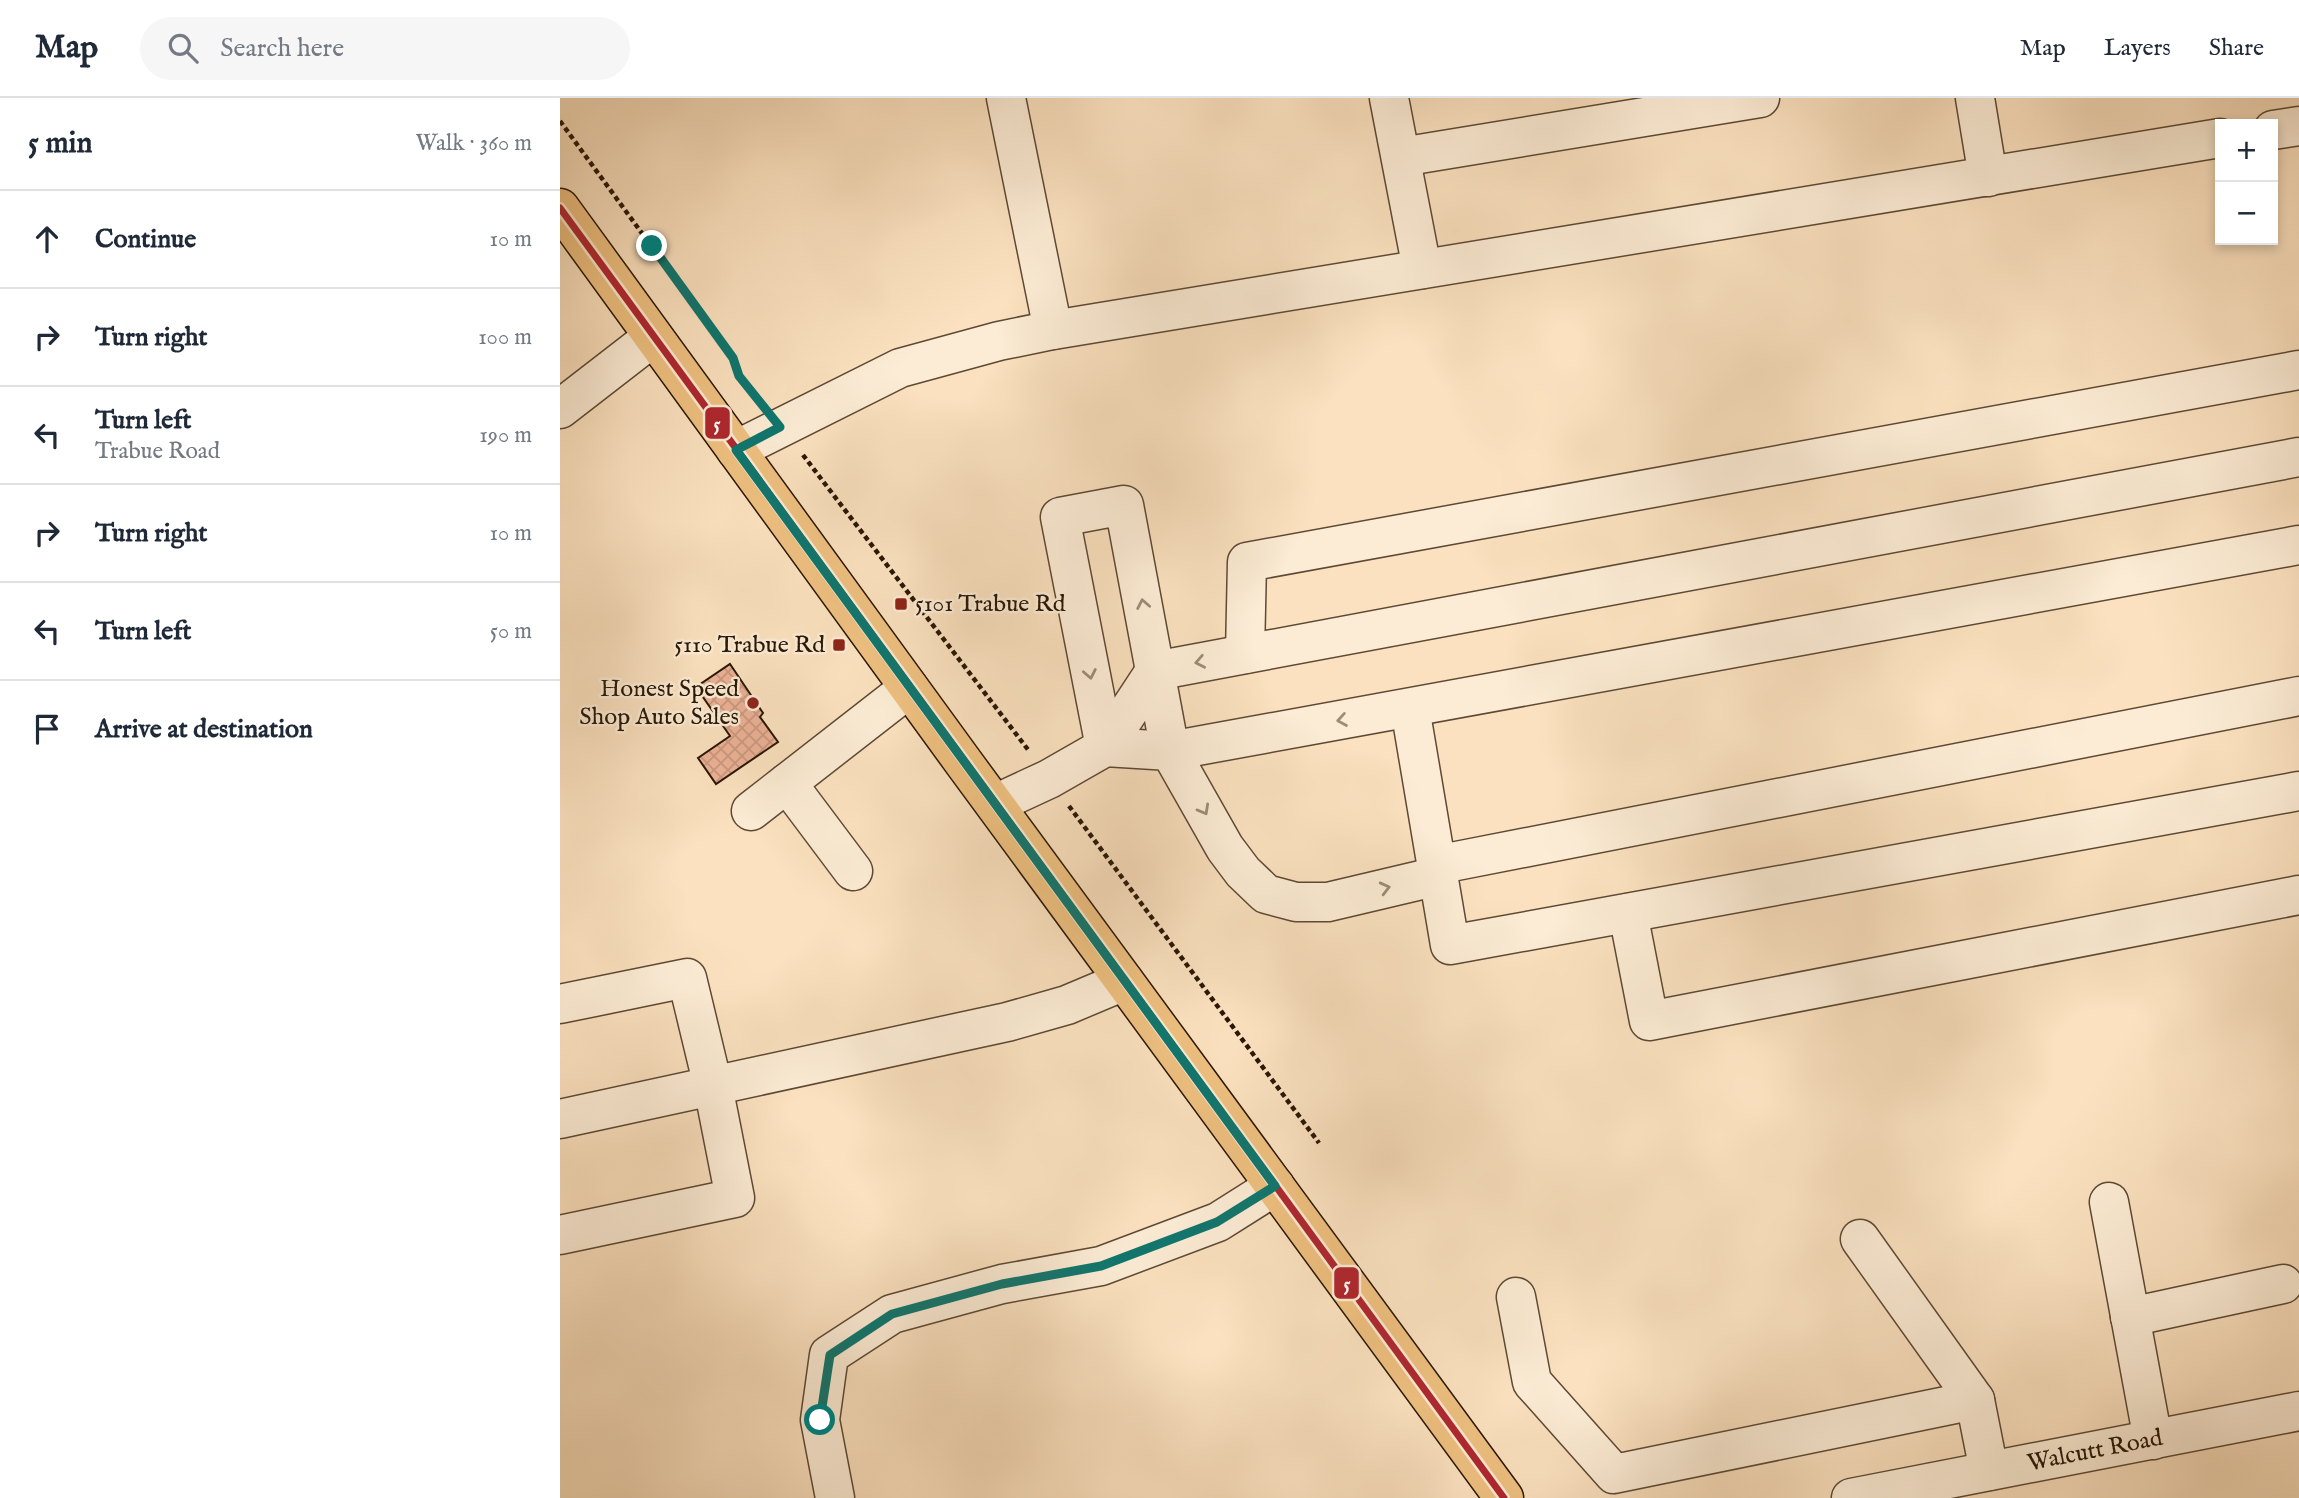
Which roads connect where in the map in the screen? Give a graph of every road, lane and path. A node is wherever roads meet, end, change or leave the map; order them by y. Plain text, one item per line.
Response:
1 (1006, 98) edge
2 (1390, 98) edge
3 (1760, 98) edge
4 (1975, 98) edge
5 (560, 121) edge
6 (2299, 126) edge
7 (2278, 129) edge
8 (2215, 139) edge
9 (1401, 158) junction
10 (1988, 177) junction
11 (560, 208) edge
12 (1422, 270) junction
13 (1052, 330) junction
14 (653, 337) junction
15 (2299, 370) edge
16 (560, 409) edge
17 (780, 427) junction
18 (736, 450) junction
19 (2299, 457) edge
20 (2299, 545) edge
21 (1245, 654) junction
22 (1155, 671) junction
23 (909, 688) junction
24 (2299, 696) edge
25 (1410, 708) junction
26 (1105, 747) junction
27 (1170, 751) junction
28 (1049, 779) junction
29 (787, 783) junction
30 (2299, 791) edge
31 (995, 804) junction
32 (751, 811) dead end
33 (1437, 870) junction
34 (853, 871) dead end
35 (2299, 895) edge
36 (1628, 913) junction
37 (1124, 981) junction
38 (560, 1004) edge
39 (713, 1087) junction
40 (560, 1119) edge
41 (1319, 1143) dead end
42 (1275, 1186) junction
43 (2109, 1202) dead end
44 (560, 1235) edge
45 (1860, 1239) dead end
46 (2283, 1284) dead end
47 (1516, 1297) dead end
48 (2130, 1317) junction
49 (1975, 1400) junction
50 (2299, 1411) edge
51 (2153, 1440) junction
52 (1989, 1471) junction
53 (835, 1498) edge
54 (1504, 1498) edge
55 (1851, 1498) edge

1 - 13 street
2 - 9 street
3 - 9 street
4 - 10 street
5 - 17 path
6 - 7 street
8 - 10 street
9 - 12 street
10 - 12 street
11 - 14 main road
12 - 13 street
13 - 17 street
14 - 16 street
14 - 18 main road
15 - 21 street
17 - 18 street
17 - 28 path
18 - 23 main road
19 - 21 street
20 - 25 street
21 -> 22 street
22 - 26 street
22 -> 26 street
22 - 27 street
23 - 29 street
23 - 31 main road
24 - 33 street
25 -> 27 street
25 - 33 street
26 - 27 street
26 - 28 street
27 -> 33 street
28 - 31 street
28 - 41 path
29 - 32 street
29 - 34 street
30 - 36 street
31 - 37 main road
33 - 36 street
35 - 36 street
37 - 39 street
37 - 42 main road
38 - 39 street
39 - 40 street
39 - 44 street
42 - 53 street
42 - 54 main road
43 - 48 street
45 - 49 street
46 - 48 street
47 - 49 street
48 - 51 street
49 - 52 street
50 - 51 street, Walcutt Road
51 - 52 street, Walcutt Road
52 - 55 street, Walcutt Road

